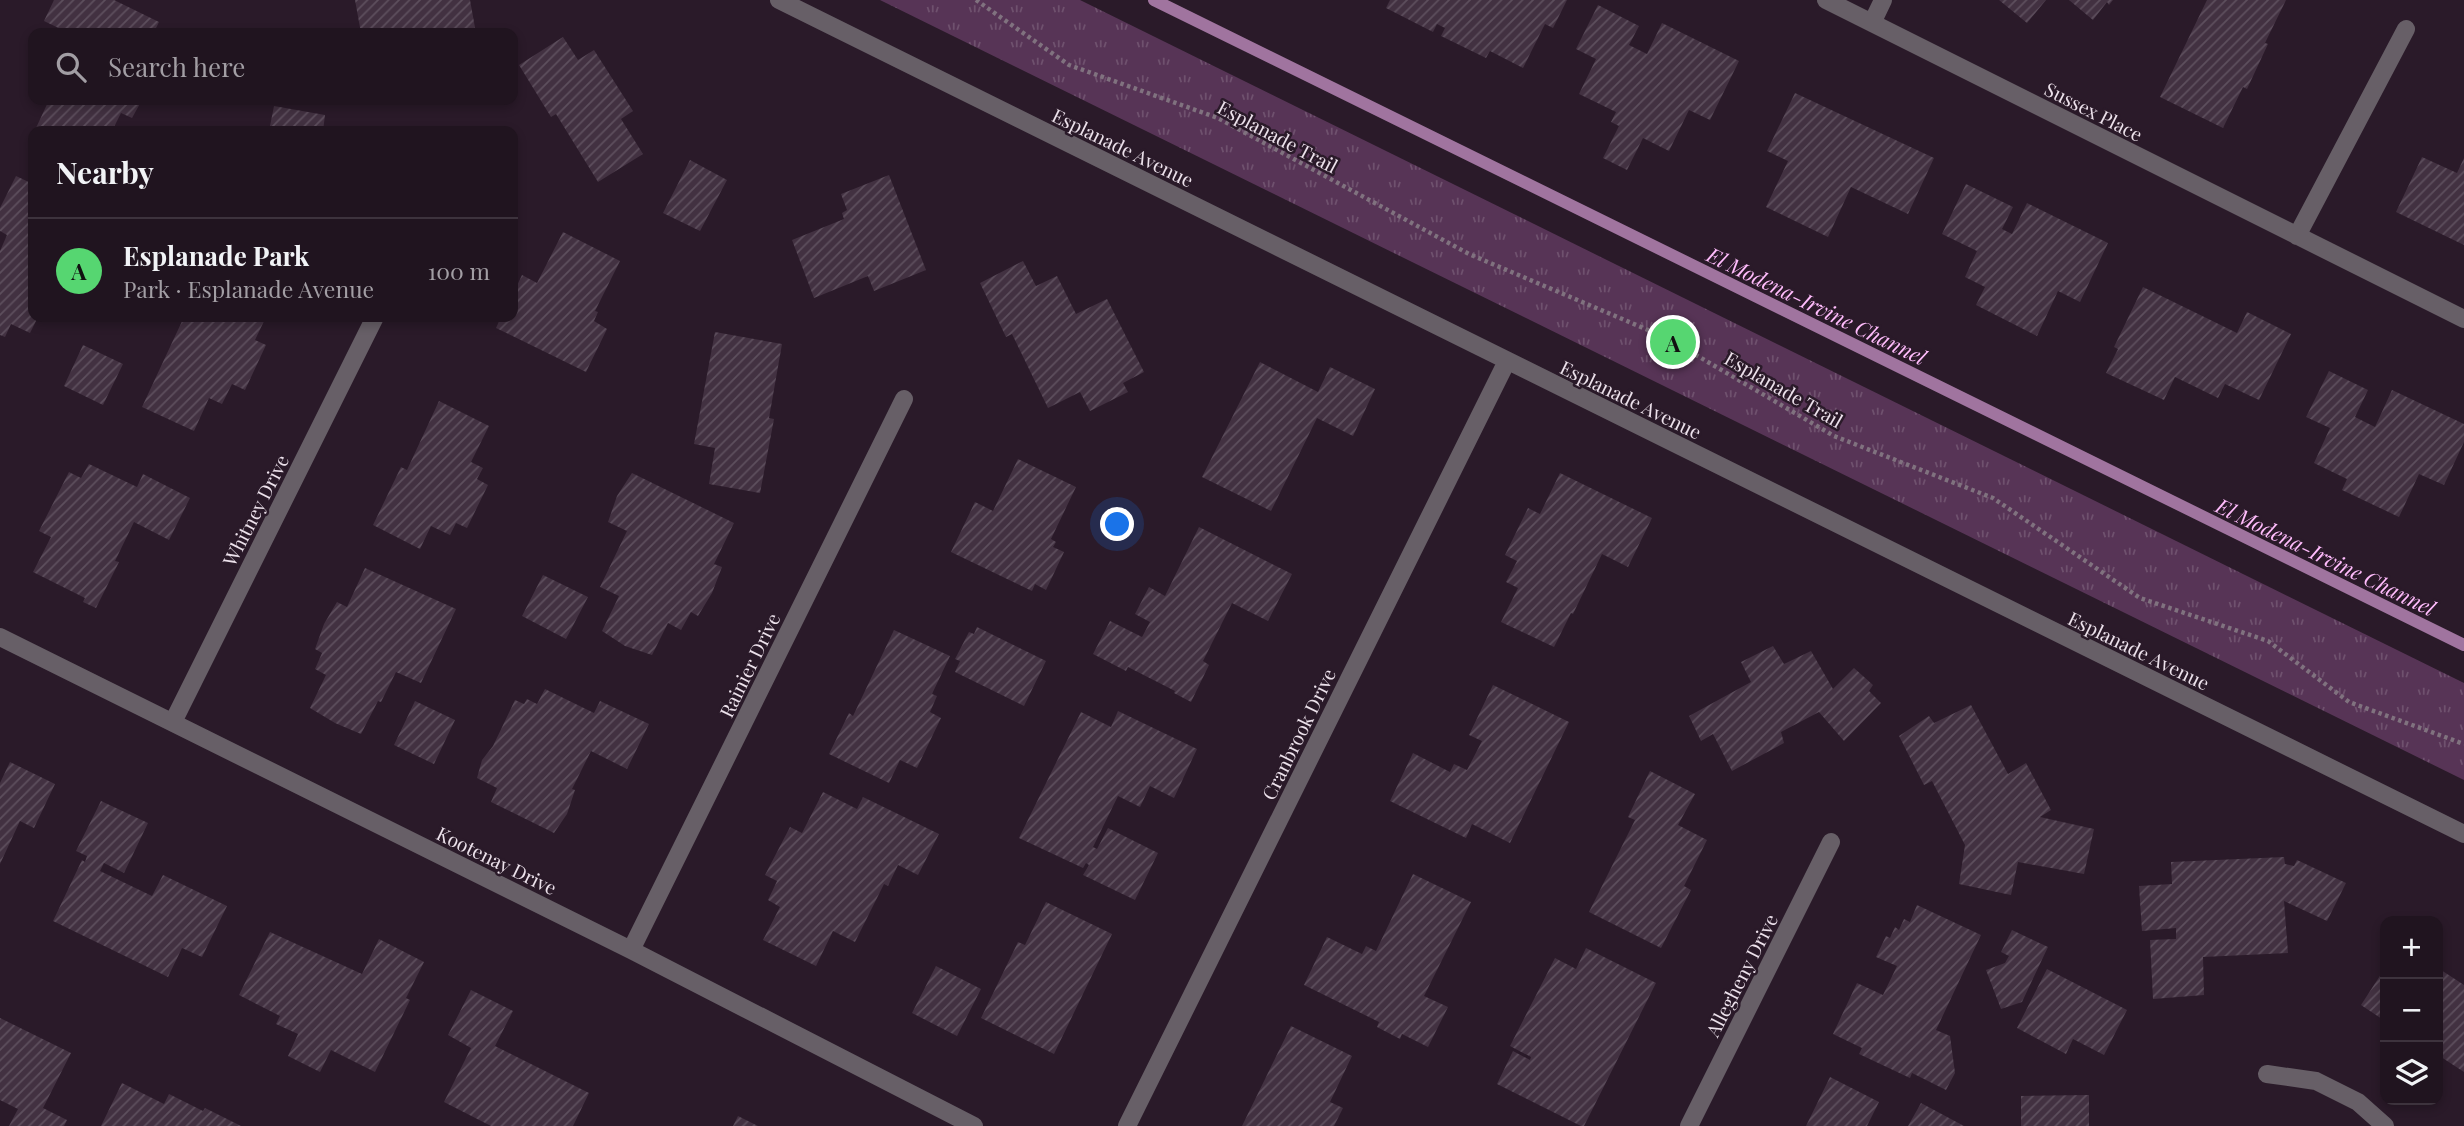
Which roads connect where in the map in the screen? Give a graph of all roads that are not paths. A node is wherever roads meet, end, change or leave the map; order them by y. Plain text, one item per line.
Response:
1 (779, 0) edge
2 (1826, 0) edge
3 (1884, 0) edge
4 (1872, 23) junction
5 (2406, 29) dead end
6 (2297, 236) junction
7 (2464, 319) edge
8 (373, 322) edge
9 (1507, 361) junction
10 (904, 398) dead end
11 (0, 637) edge
12 (173, 722) junction
13 (2464, 834) edge
14 (1831, 842) dead end
15 (631, 950) junction
16 (2267, 1074) dead end
17 (974, 1126) edge
18 (1127, 1126) edge
19 (1689, 1126) edge
20 (2385, 1126) edge

1 - 9 street, Esplanade Avenue
2 - 4 street, Sussex Place
3 - 4 street
4 - 6 street, Sussex Place
5 - 6 street
6 - 7 street, Sussex Place
8 - 12 street, Whitney Drive
9 - 13 street, Esplanade Avenue
9 - 18 street, Cranbrook Drive
10 - 15 street, Rainier Drive
11 - 12 street, Kootenay Drive
12 - 15 street, Kootenay Drive
14 - 19 street, Allegheny Drive
15 - 17 street, Kootenay Drive
16 - 20 street

